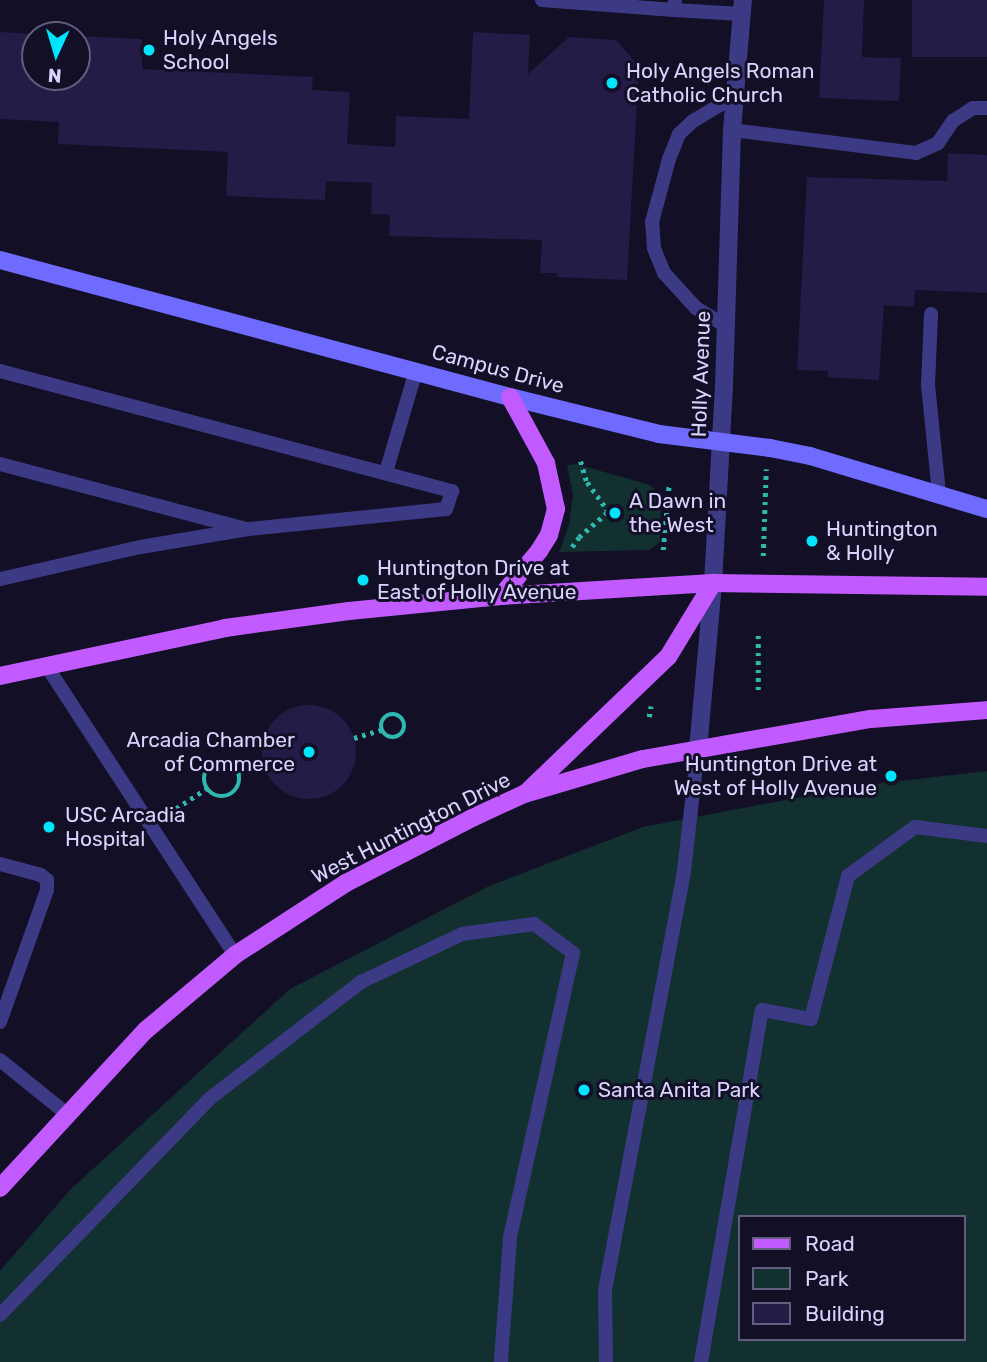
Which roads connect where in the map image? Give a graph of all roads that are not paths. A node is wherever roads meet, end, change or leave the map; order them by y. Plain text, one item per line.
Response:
1 (542, 0) edge
2 (674, 5) edge
3 (742, 7) edge
4 (735, 96) junction
5 (987, 108) edge
6 (732, 130) junction
7 (0, 260) edge
8 (931, 314) dead end
9 (726, 326) junction
10 (416, 370) junction
11 (0, 371) edge
12 (510, 397) junction
13 (722, 441) junction
14 (0, 464) edge
15 (386, 472) junction
16 (939, 494) junction
17 (987, 509) edge
18 (248, 529) junction
19 (0, 579) edge
20 (713, 583) junction
21 (987, 587) edge
22 (501, 596) junction
23 (46, 665) junction
24 (0, 676) edge
25 (987, 710) edge
26 (698, 748) junction
27 (524, 794) junction
28 (987, 836) edge
29 (0, 864) edge
30 (235, 955) junction
31 (0, 1022) edge
32 (0, 1060) edge
33 (66, 1114) junction
34 (0, 1188) edge
35 (0, 1315) edge
36 (500, 1362) edge
37 (606, 1362) edge
38 (701, 1362) edge

1 - 2 lane
2 - 3 lane
3 - 4 street, Holly Avenue
4 - 6 street, Holly Avenue
4 - 9 lane
5 - 6 lane
6 - 9 street, Holly Avenue
7 - 10 main road, Campus Drive
8 - 16 lane
9 - 13 street, Holly Avenue
10 - 12 main road, Campus Drive
10 - 15 lane
11 - 15 lane
12 - 13 main road, Campus Drive
12 - 22 main road
13 - 16 main road, Campus Drive
13 - 20 street, Holly Avenue
14 - 18 lane
15 - 18 lane
16 - 17 main road, Campus Drive
18 - 19 lane
20 - 21 main road
20 - 22 main road
20 - 26 street, Holly Avenue
20 - 27 main road
22 - 23 main road
23 - 24 main road
23 - 30 lane
25 - 26 main road, West Huntington Drive
26 - 27 main road, West Huntington Drive
26 - 37 lane
27 - 30 main road, West Huntington Drive
28 - 38 lane
29 - 31 lane
30 - 33 main road, West Huntington Drive
32 - 33 lane
33 - 34 main road, West Huntington Drive
35 - 36 lane

